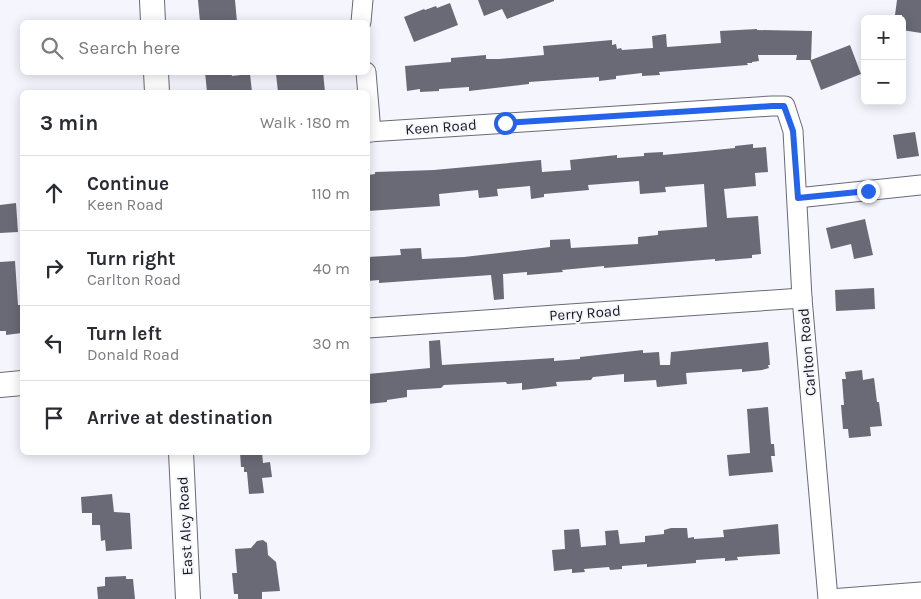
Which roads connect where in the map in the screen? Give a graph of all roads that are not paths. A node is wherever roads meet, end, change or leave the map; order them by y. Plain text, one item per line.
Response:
1 (152, 0) edge
2 (363, 0) edge
3 (153, 20) edge
4 (361, 20) edge
5 (156, 75) edge
6 (366, 75) edge
7 (157, 90) edge
8 (367, 90) edge
9 (784, 106) joint
10 (370, 132) edge
11 (921, 185) edge
12 (798, 198) junction
13 (802, 298) junction
14 (370, 328) edge
15 (20, 383) edge
16 (0, 385) edge
17 (181, 455) edge
18 (921, 592) edge
19 (188, 599) edge
20 (829, 599) edge

1 - 3 street
2 - 4 street
5 - 7 street
6 - 8 street
9 - 10 street, Keen Road
9 - 12 street, Carlton Road
11 - 12 street
12 - 13 street, Carlton Road
13 - 14 street, Perry Road
13 - 20 street, Carlton Road
15 - 16 street
17 - 19 street, East Alcy Road
18 - 20 street

